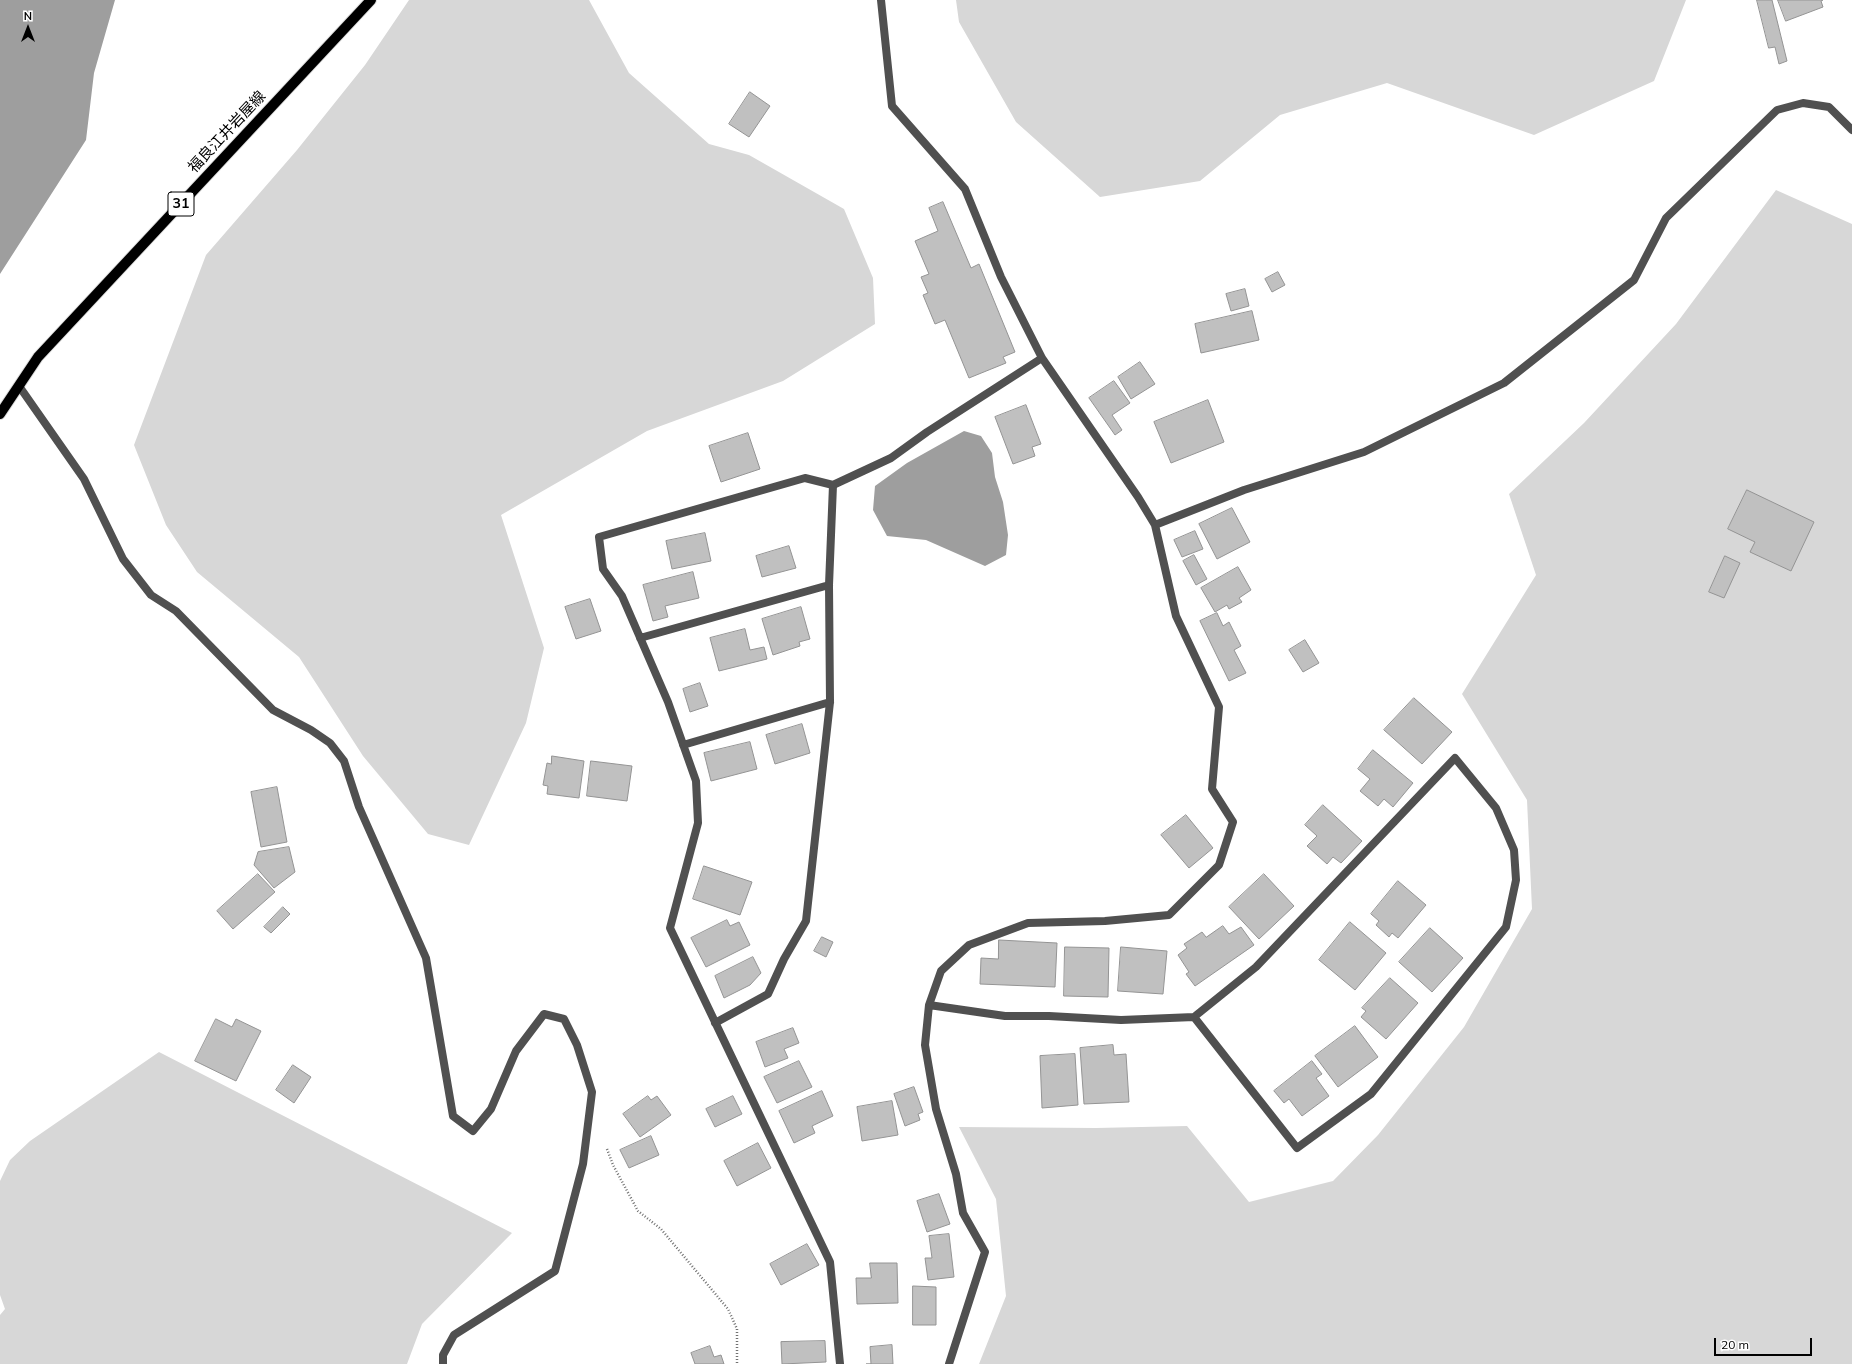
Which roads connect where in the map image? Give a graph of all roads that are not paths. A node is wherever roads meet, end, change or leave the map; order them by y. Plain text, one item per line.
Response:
1 (371, 0) edge
2 (881, 0) edge
3 (1852, 130) edge
4 (1042, 358) junction
5 (19, 386) junction
6 (0, 414) edge
7 (833, 485) junction
8 (1155, 525) junction
9 (829, 584) junction
10 (640, 638) junction
11 (830, 702) junction
12 (683, 745) junction
13 (929, 1005) junction
14 (1194, 1017) junction
15 (715, 1023) junction
16 (443, 1364) edge
17 (840, 1364) edge
18 (949, 1364) edge

1 - 5 main road, 福良江井岩屋線 / 31
2 - 4 street
3 - 8 street
4 - 7 street
4 - 8 street
5 - 6 main road, 福良江井岩屋線 / 31
5 - 16 street
7 - 9 street
7 - 10 street
8 - 13 street
9 - 10 street
9 - 11 street
10 - 12 street
11 - 12 street
11 - 15 street
12 - 15 street
13 - 14 street
13 - 18 street
14 - 14 street
15 - 17 street

